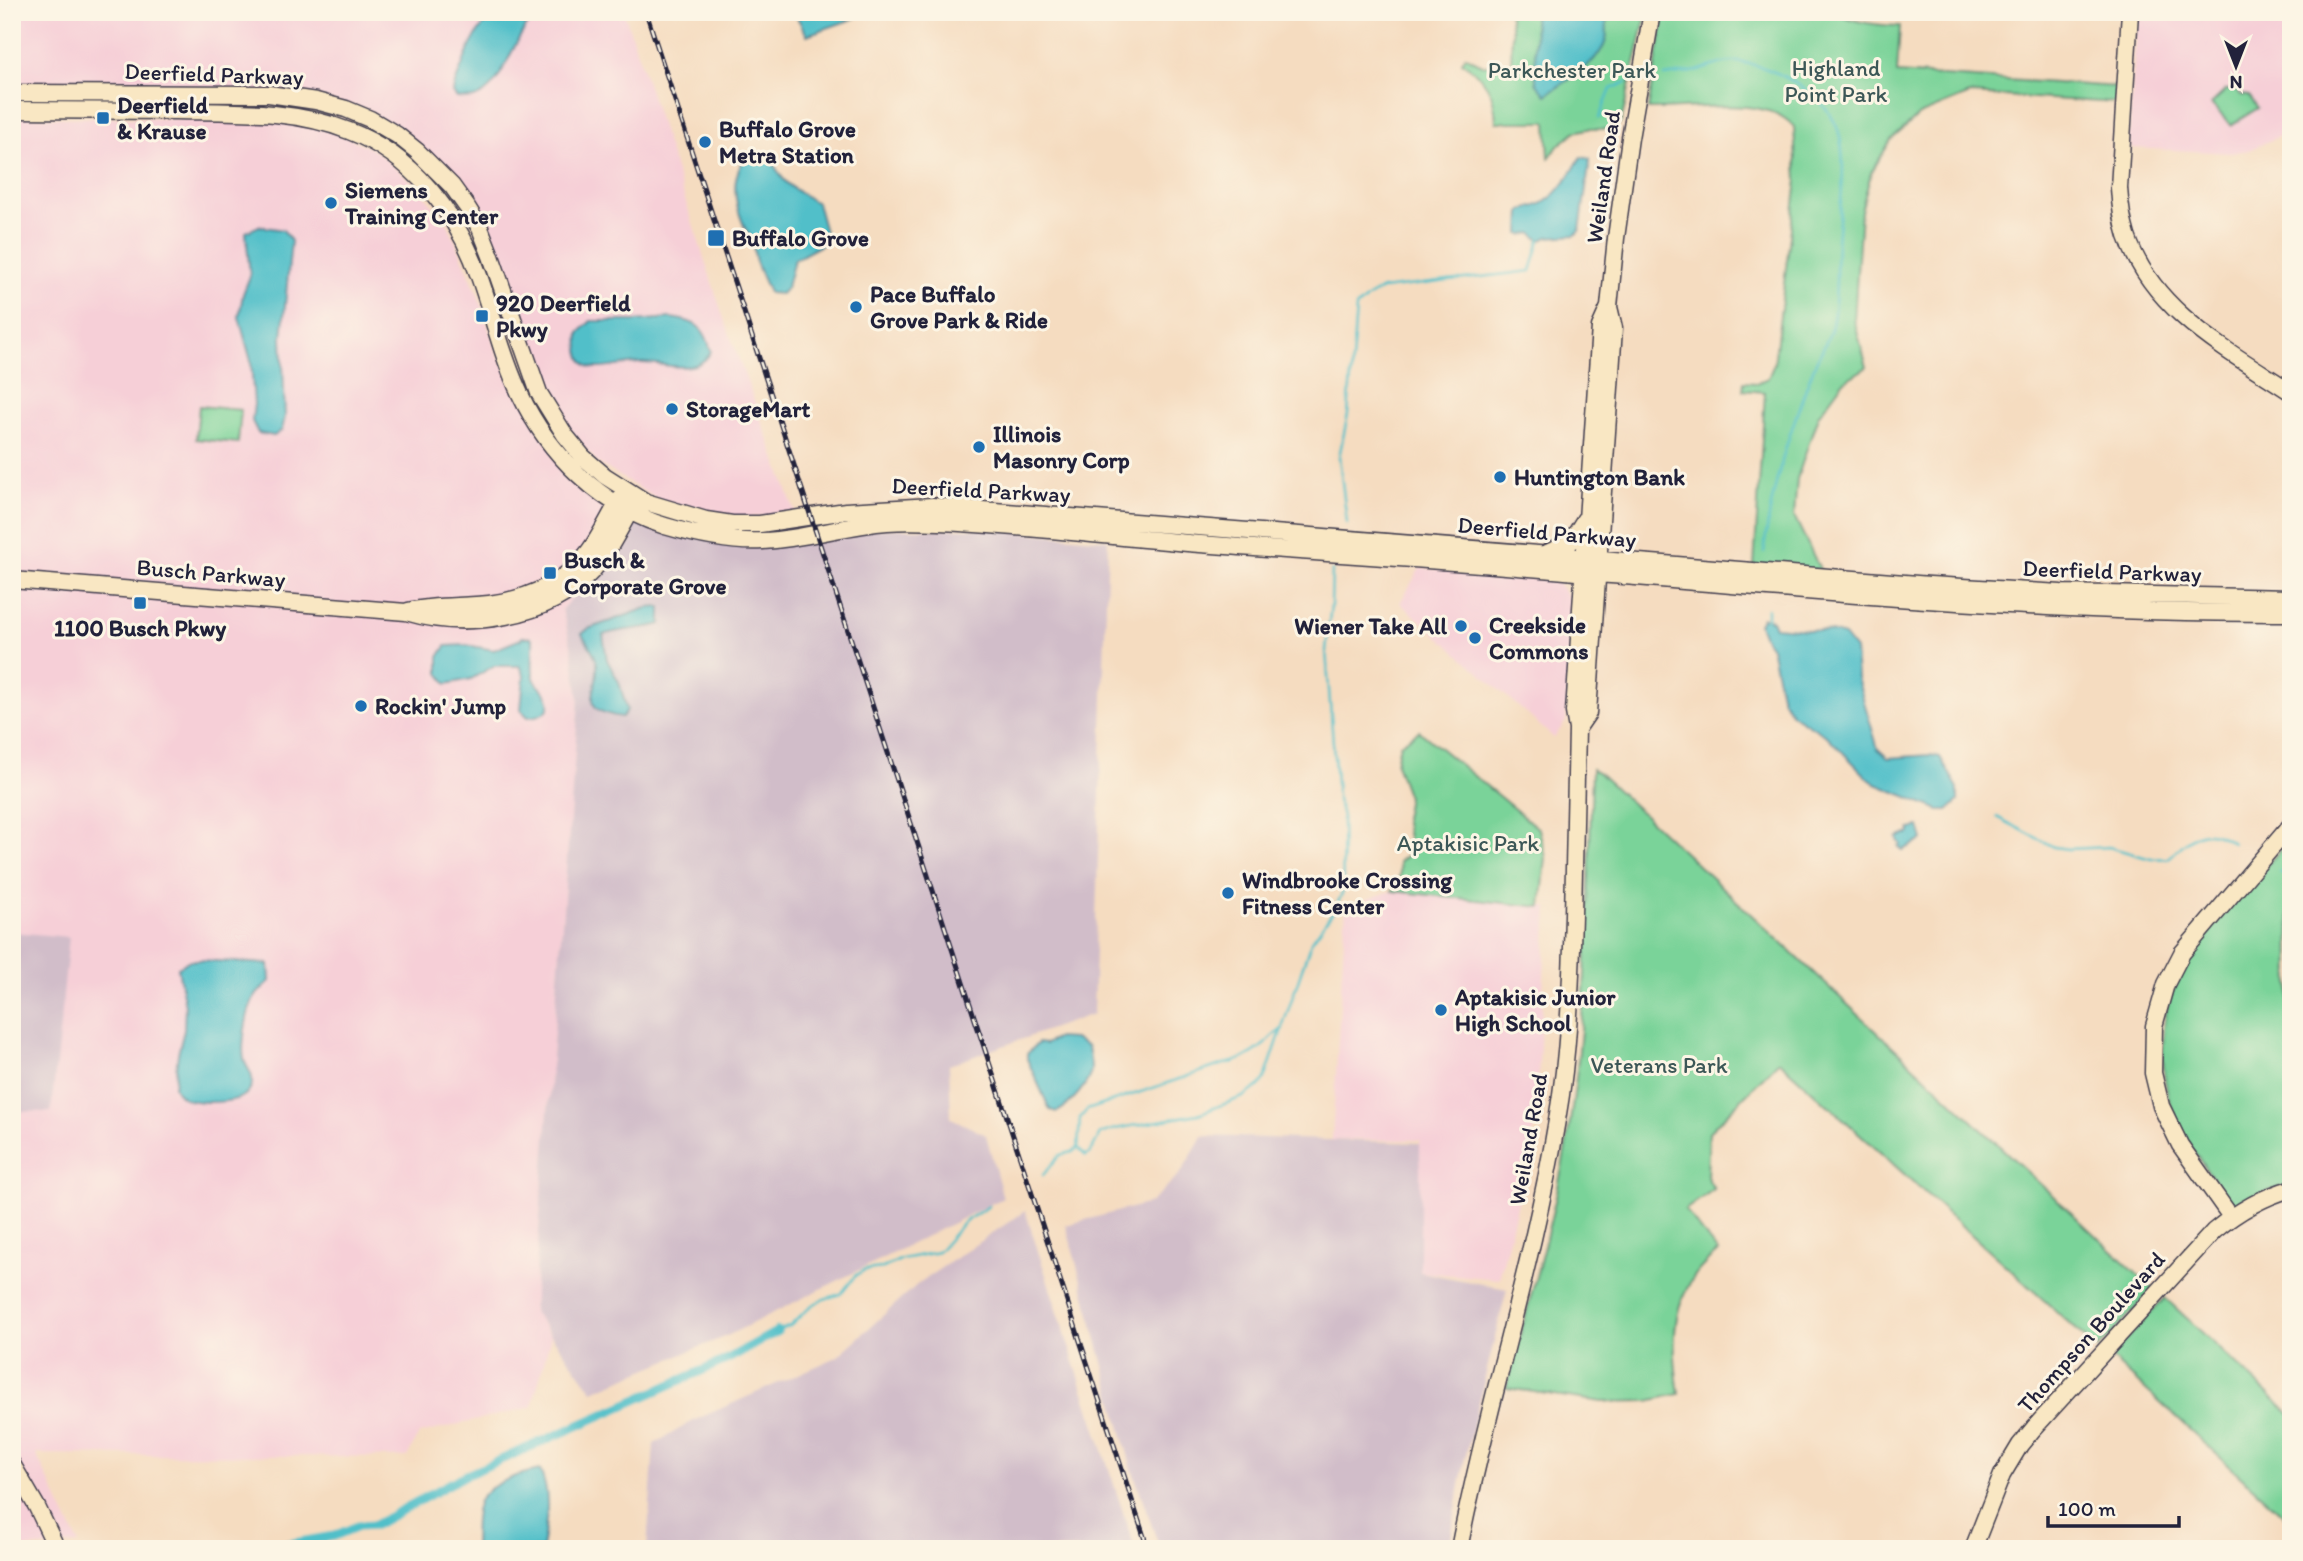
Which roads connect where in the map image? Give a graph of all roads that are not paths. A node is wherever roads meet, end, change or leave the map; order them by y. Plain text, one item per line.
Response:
1 (1652, 12) edge
2 (2130, 12) edge
3 (12, 93) edge
4 (12, 110) edge
5 (1609, 307) junction
6 (2291, 392) edge
7 (627, 501) junction
8 (1587, 513) junction
9 (1541, 555) junction
10 (1591, 566) junction
11 (12, 580) edge
12 (2291, 598) edge
13 (2291, 613) edge
14 (2291, 825) edge
15 (2291, 1189) edge
16 (2231, 1217) junction
17 (12, 1464) edge
18 (57, 1549) edge
19 (1459, 1549) edge
20 (1973, 1549) edge

1 - 5 main road, Weiland Road
2 - 6 main road
3 - 7 main road, Deerfield Parkway
4 - 7 main road, Deerfield Parkway
5 - 8 main road, Weiland Road
5 - 10 main road, Weiland Road
7 - 9 main road, Deerfield Parkway
7 - 10 main road, Deerfield Parkway
7 - 11 main road, Busch Parkway
8 - 9 main road
8 - 10 main road, Weiland Road
9 - 10 main road, Deerfield Parkway
10 - 12 main road, Deerfield Parkway
10 - 13 main road, Deerfield Parkway
10 - 19 main road, Weiland Road
14 - 16 main road
15 - 16 main road, Thompson Boulevard
16 - 20 main road, Thompson Boulevard
17 - 18 main road

